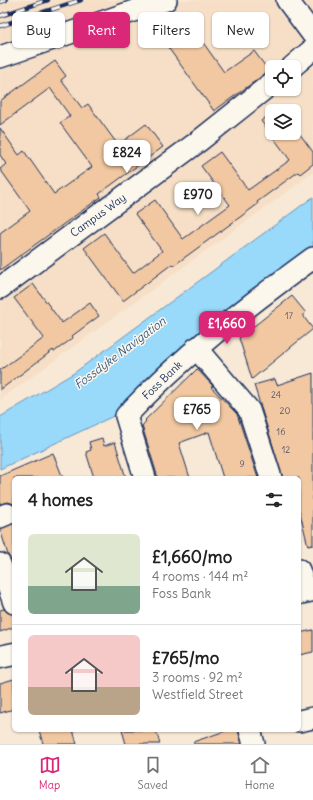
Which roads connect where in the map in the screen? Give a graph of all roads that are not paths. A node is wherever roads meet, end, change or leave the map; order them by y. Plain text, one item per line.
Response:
1 (166, 0) edge
2 (287, 0) edge
3 (313, 35) edge
4 (313, 49) edge
5 (0, 57) edge
6 (300, 60) edge
7 (265, 89) edge
8 (312, 260) edge
9 (0, 288) edge
10 (196, 348) junction
11 (144, 476) edge
12 (270, 476) edge
13 (0, 564) edge
14 (301, 576) edge
15 (306, 591) edge
16 (12, 597) edge
17 (12, 654) edge
18 (0, 657) edge
19 (313, 718) edge
20 (301, 721) edge

1 - 5 street
2 - 3 street
4 - 6 street
7 - 9 street, Campus Way
8 - 10 street, Foss Bank
10 - 11 street, Foss Bank
10 - 12 street
13 - 16 street
14 - 15 street
17 - 18 main road
19 - 20 street

